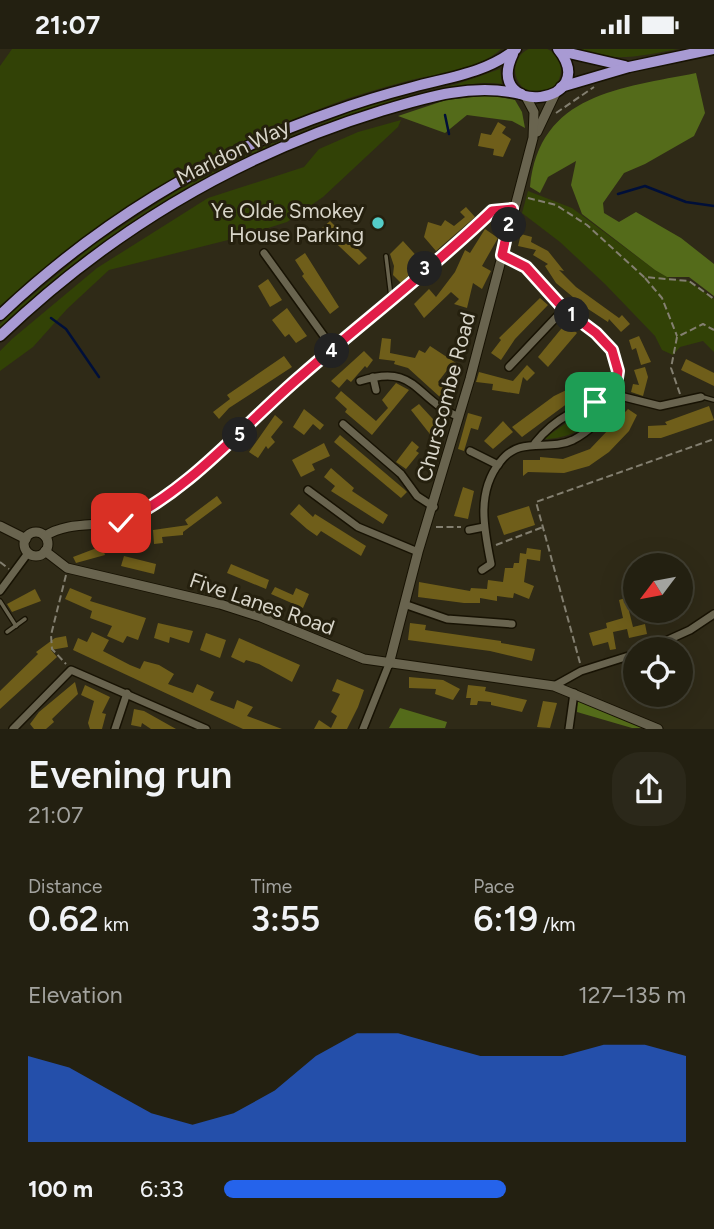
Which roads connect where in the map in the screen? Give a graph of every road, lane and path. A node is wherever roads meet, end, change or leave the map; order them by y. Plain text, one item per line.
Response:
1 (516, 49) edge
2 (714, 49) edge
3 (559, 50) edge
4 (629, 67) junction
5 (593, 78) junction
6 (559, 90) junction
7 (523, 95) junction
8 (552, 118) dead end
9 (533, 138) junction
10 (518, 193) junction
11 (512, 209) junction
12 (264, 253) dead end
13 (502, 255) junction
14 (386, 256) dead end
15 (644, 277) junction
16 (392, 299) junction
17 (714, 299) edge
18 (564, 309) junction
19 (0, 315) edge
20 (714, 330) edge
21 (0, 336) edge
22 (677, 337) junction
23 (334, 350) junction
24 (509, 367) dead end
25 (373, 377) junction
26 (360, 381) dead end
27 (376, 390) dead end
28 (615, 397) junction
29 (701, 397) joint
30 (714, 400) edge
31 (682, 402) junction
32 (459, 417) junction
33 (343, 424) dead end
34 (714, 439) edge
35 (535, 443) junction
36 (470, 451) dead end
37 (498, 465) junction
38 (308, 491) dead end
39 (434, 507) junction
40 (428, 525) junction
41 (0, 526) edge
42 (544, 526) junction
43 (484, 527) junction
44 (469, 530) joint
45 (45, 536) junction
46 (26, 539) junction
47 (488, 548) junction
48 (45, 551) junction
49 (418, 552) junction
50 (28, 553) junction
51 (67, 568) junction
52 (482, 570) dead end
53 (0, 591) edge
54 (0, 601) edge
55 (404, 604) junction
56 (714, 614) edge
57 (25, 619) dead end
58 (512, 624) dead end
59 (16, 626) junction
60 (7, 632) dead end
61 (675, 637) edge
62 (623, 658) edge
63 (389, 664) junction
64 (71, 670) junction
65 (581, 671) junction
66 (554, 686) junction
67 (127, 693) junction
68 (573, 693) junction
69 (13, 729) edge
70 (116, 729) edge
71 (206, 729) edge
72 (363, 729) edge
73 (569, 729) edge
74 (658, 729) edge

1 - 7 highway
1 - 19 highway, Marldon Way
2 - 4 highway, Marldon Way
3 - 4 highway
3 - 6 highway
4 - 5 highway, Marldon Way
5 - 6 highway, Marldon Way
5 - 8 path
6 - 7 highway, Marldon Way
6 - 9 street, Churscombe Road
7 - 9 street, Churscombe Road
7 - 21 highway, Marldon Way
9 - 10 street, Churscombe Road
10 - 11 street, Churscombe Road
10 - 15 path
11 - 13 street, Churscombe Road
11 - 16 street
12 - 23 street
13 - 18 street
13 - 32 street, Churscombe Road
14 - 16 lane
15 - 17 path
15 - 22 path
16 - 23 street
18 - 24 street
18 - 28 street
20 - 22 path
22 - 31 path
23 - 45 street
25 - 26 street
25 - 27 street
25 - 32 street
28 - 31 street
28 - 35 street
28 - 35 street
29 - 30 lane
29 - 31 street
32 - 39 street, Churscombe Road
33 - 39 street
34 - 42 path
35 - 37 street
36 - 37 street
37 - 43 street
38 - 49 street
39 - 40 street, Churscombe Road
40 - 44 path
40 - 49 street, Churscombe Road
41 - 46 street
42 - 47 path
42 - 65 path
43 - 44 street
43 - 47 street
45 - 46 street
45 - 48 street
46 - 50 street
47 - 52 street
48 - 50 street
48 - 51 street, Five Lanes Road
49 - 55 street, Churscombe Road
50 - 53 street
51 - 63 street, Five Lanes Road
51 - 64 path
54 - 59 lane
55 - 58 street
55 - 63 street, Churscombe Road
56 - 61 street
57 - 59 lane
59 - 60 lane
62 - 65 street
63 - 66 street, Five Lanes Road
63 - 72 street
64 - 67 street
64 - 69 street
65 - 66 street
66 - 68 street, Five Lanes Road
67 - 70 street
67 - 71 street
68 - 73 street
68 - 74 street, Five Lanes Road

